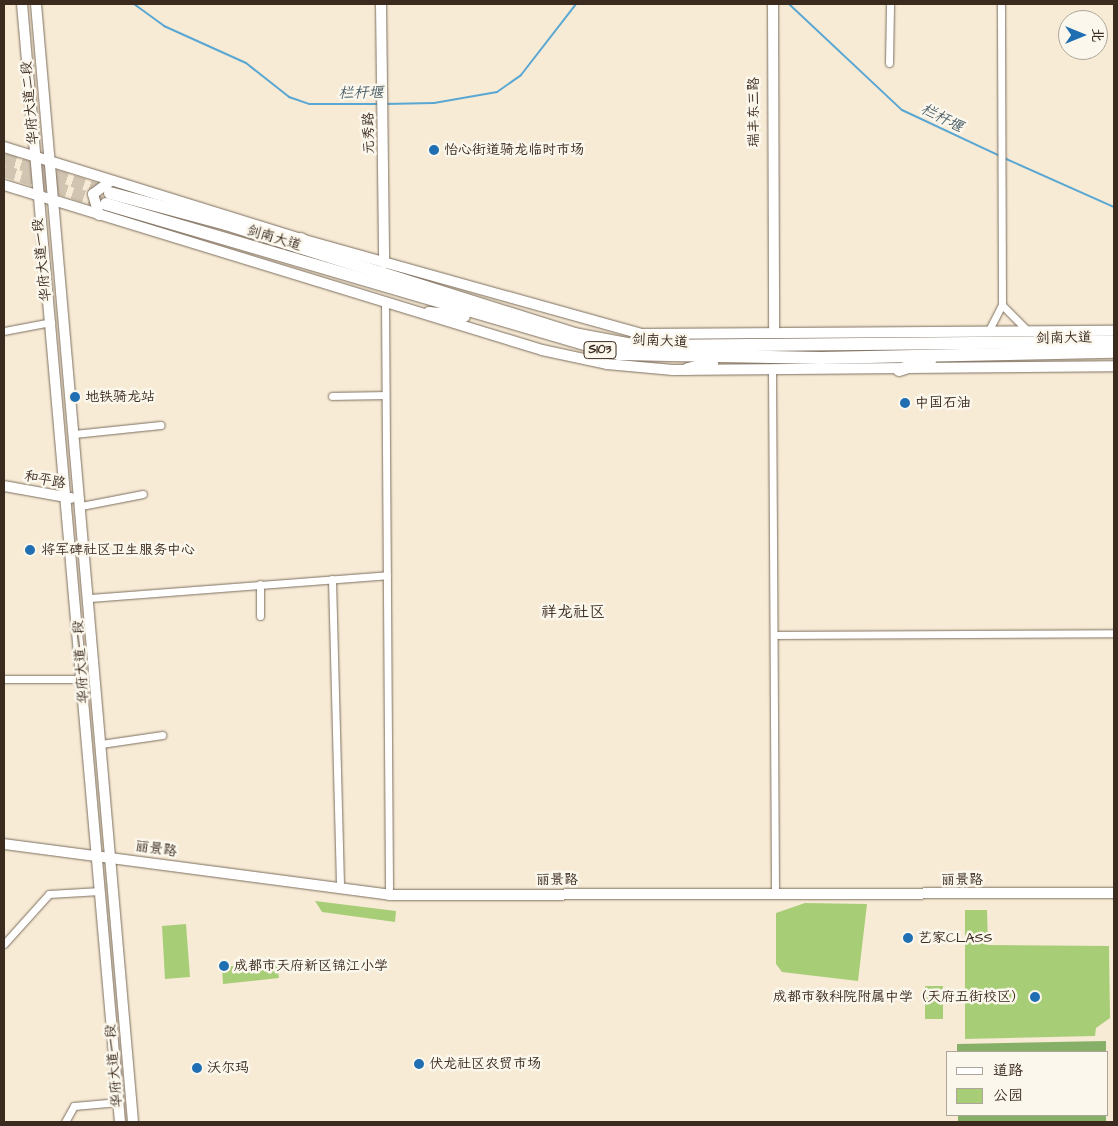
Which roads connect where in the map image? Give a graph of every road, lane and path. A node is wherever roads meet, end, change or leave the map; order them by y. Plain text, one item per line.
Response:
1 (22, 4) edge
2 (36, 4) edge
3 (375, 4) edge
4 (381, 4) edge
5 (768, 4) edge
6 (773, 4) edge
7 (890, 4) edge
8 (1001, 4) edge
9 (889, 63) dead end
10 (378, 96) junction
11 (4, 147) edge
12 (35, 157) junction
13 (49, 162) junction
14 (4, 185) edge
15 (109, 193) junction
16 (37, 197) junction
17 (50, 201) junction
18 (99, 215) junction
19 (774, 218) junction
20 (301, 239) junction
21 (380, 262) junction
22 (341, 264) junction
23 (385, 301) junction
24 (1002, 305) junction
25 (430, 313) junction
26 (486, 317) junction
27 (51, 322) junction
28 (4, 331) edge
29 (1114, 331) edge
30 (988, 332) junction
31 (1028, 332) junction
32 (774, 333) junction
33 (1114, 342) edge
34 (1114, 352) edge
35 (941, 356) junction
36 (781, 358) junction
37 (1114, 366) edge
38 (772, 368) junction
39 (688, 369) junction
40 (899, 370) junction
41 (386, 395) junction
42 (332, 396) dead end
43 (161, 425) dead end
44 (74, 434) junction
45 (4, 486) edge
46 (143, 494) dead end
47 (66, 498) junction
48 (81, 502) junction
49 (387, 575) junction
50 (332, 579) junction
51 (260, 584) junction
52 (90, 598) junction
53 (260, 616) dead end
54 (1114, 633) edge
55 (774, 635) junction
56 (4, 679) edge
57 (82, 679) junction
58 (162, 735) dead end
59 (102, 744) junction
60 (4, 844) edge
61 (98, 855) junction
62 (110, 857) junction
63 (340, 888) junction
64 (100, 891) junction
65 (1114, 893) edge
66 (775, 894) junction
67 (389, 895) junction
68 (4, 944) edge
69 (118, 1102) junction
70 (65, 1122) edge
71 (120, 1122) edge
72 (133, 1122) edge

1 - 12 main road
2 - 13 main road, 华府大道二段
3 - 10 main road, 元秀路
4 - 10 main road, 元秀路
5 - 19 main road, 瑞丰东三路
6 - 19 main road
7 - 9 street
8 - 24 street
10 - 21 main road, 元秀路
11 - 12 main road
12 - 13 main road
12 - 16 main road
13 - 15 main road
13 - 17 main road, 华府大道二段
14 - 16 main road
15 - 18 main road
15 - 20 main road
15 - 22 highway, 剑南大道 / S103
15 - 26 highway, 剑南大道 / S103
16 - 17 main road
16 - 27 main road
17 - 18 main road
17 - 44 main road, 华府大道一段
18 - 23 main road
19 - 32 main road
20 - 21 main road
20 - 22 highway
21 - 32 main road
22 - 33 highway, 剑南大道 / S103
23 - 25 main road
23 - 41 street
24 - 30 street
24 - 31 street
25 - 26 highway
25 - 39 main road
26 - 36 highway, 剑南大道 / S103
27 - 28 street
27 - 47 main road
29 - 31 main road
30 - 31 main road
30 - 32 main road
34 - 35 highway, 剑南大道 / S103
35 - 36 highway, 剑南大道 / S103
35 - 40 highway
36 - 39 highway
37 - 40 main road
38 - 39 main road
38 - 40 main road
38 - 55 street
41 - 42 street
41 - 49 street
43 - 44 street
44 - 48 main road, 华府大道一段
45 - 47 main road, 和平路
46 - 48 street
47 - 48 main road, 和平路
47 - 57 main road
48 - 52 main road, 华府大道一段
49 - 50 street
49 - 67 street
50 - 51 street
50 - 63 street
51 - 52 street
51 - 53 street
52 - 59 main road, 华府大道一段
54 - 55 street
55 - 66 street
56 - 57 street
57 - 61 main road
58 - 59 street
59 - 62 main road, 华府大道一段
60 - 61 main road, 丽景路
61 - 62 main road, 丽景路
61 - 64 main road
62 - 63 main road, 丽景路
62 - 72 main road, 华府大道一段
63 - 67 main road, 丽景路
64 - 68 street
64 - 69 main road
65 - 66 main road, 丽景路
66 - 67 main road, 丽景路
69 - 70 street
69 - 71 main road

